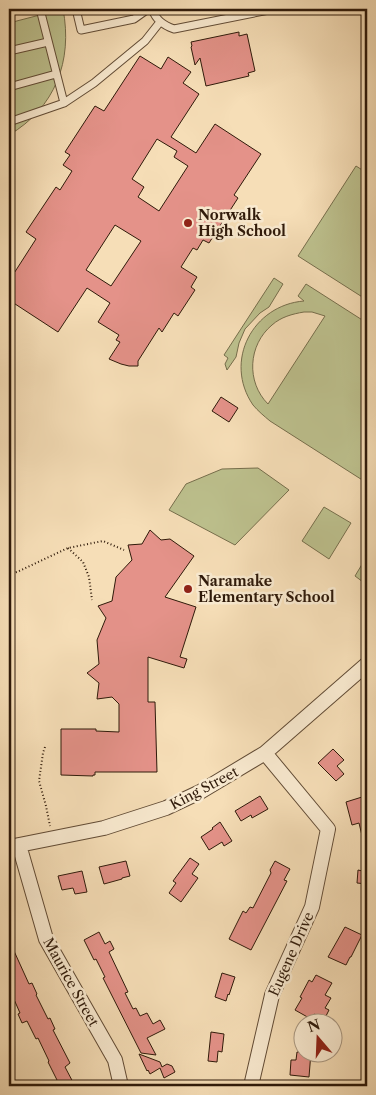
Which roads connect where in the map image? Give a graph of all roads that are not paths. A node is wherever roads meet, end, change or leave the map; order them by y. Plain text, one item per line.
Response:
1 (40, 9) edge
2 (76, 9) edge
3 (150, 9) edge
4 (274, 9) edge
5 (160, 22) junction
6 (48, 42) junction
7 (9, 51) edge
8 (56, 74) junction
9 (9, 87) edge
10 (64, 103) junction
11 (9, 122) edge
12 (367, 664) edge
13 (265, 753) junction
14 (14, 846) edge
15 (121, 1086) edge
16 (251, 1086) edge

1 - 6 lane
2 - 3 lane
3 - 5 lane
4 - 5 lane
5 - 10 lane
6 - 7 lane
6 - 8 lane
8 - 9 lane
8 - 10 lane
10 - 11 lane
12 - 13 street, King Street
13 - 14 street, King Street
13 - 16 street, Eugene Drive
14 - 15 street, Maurice Street

